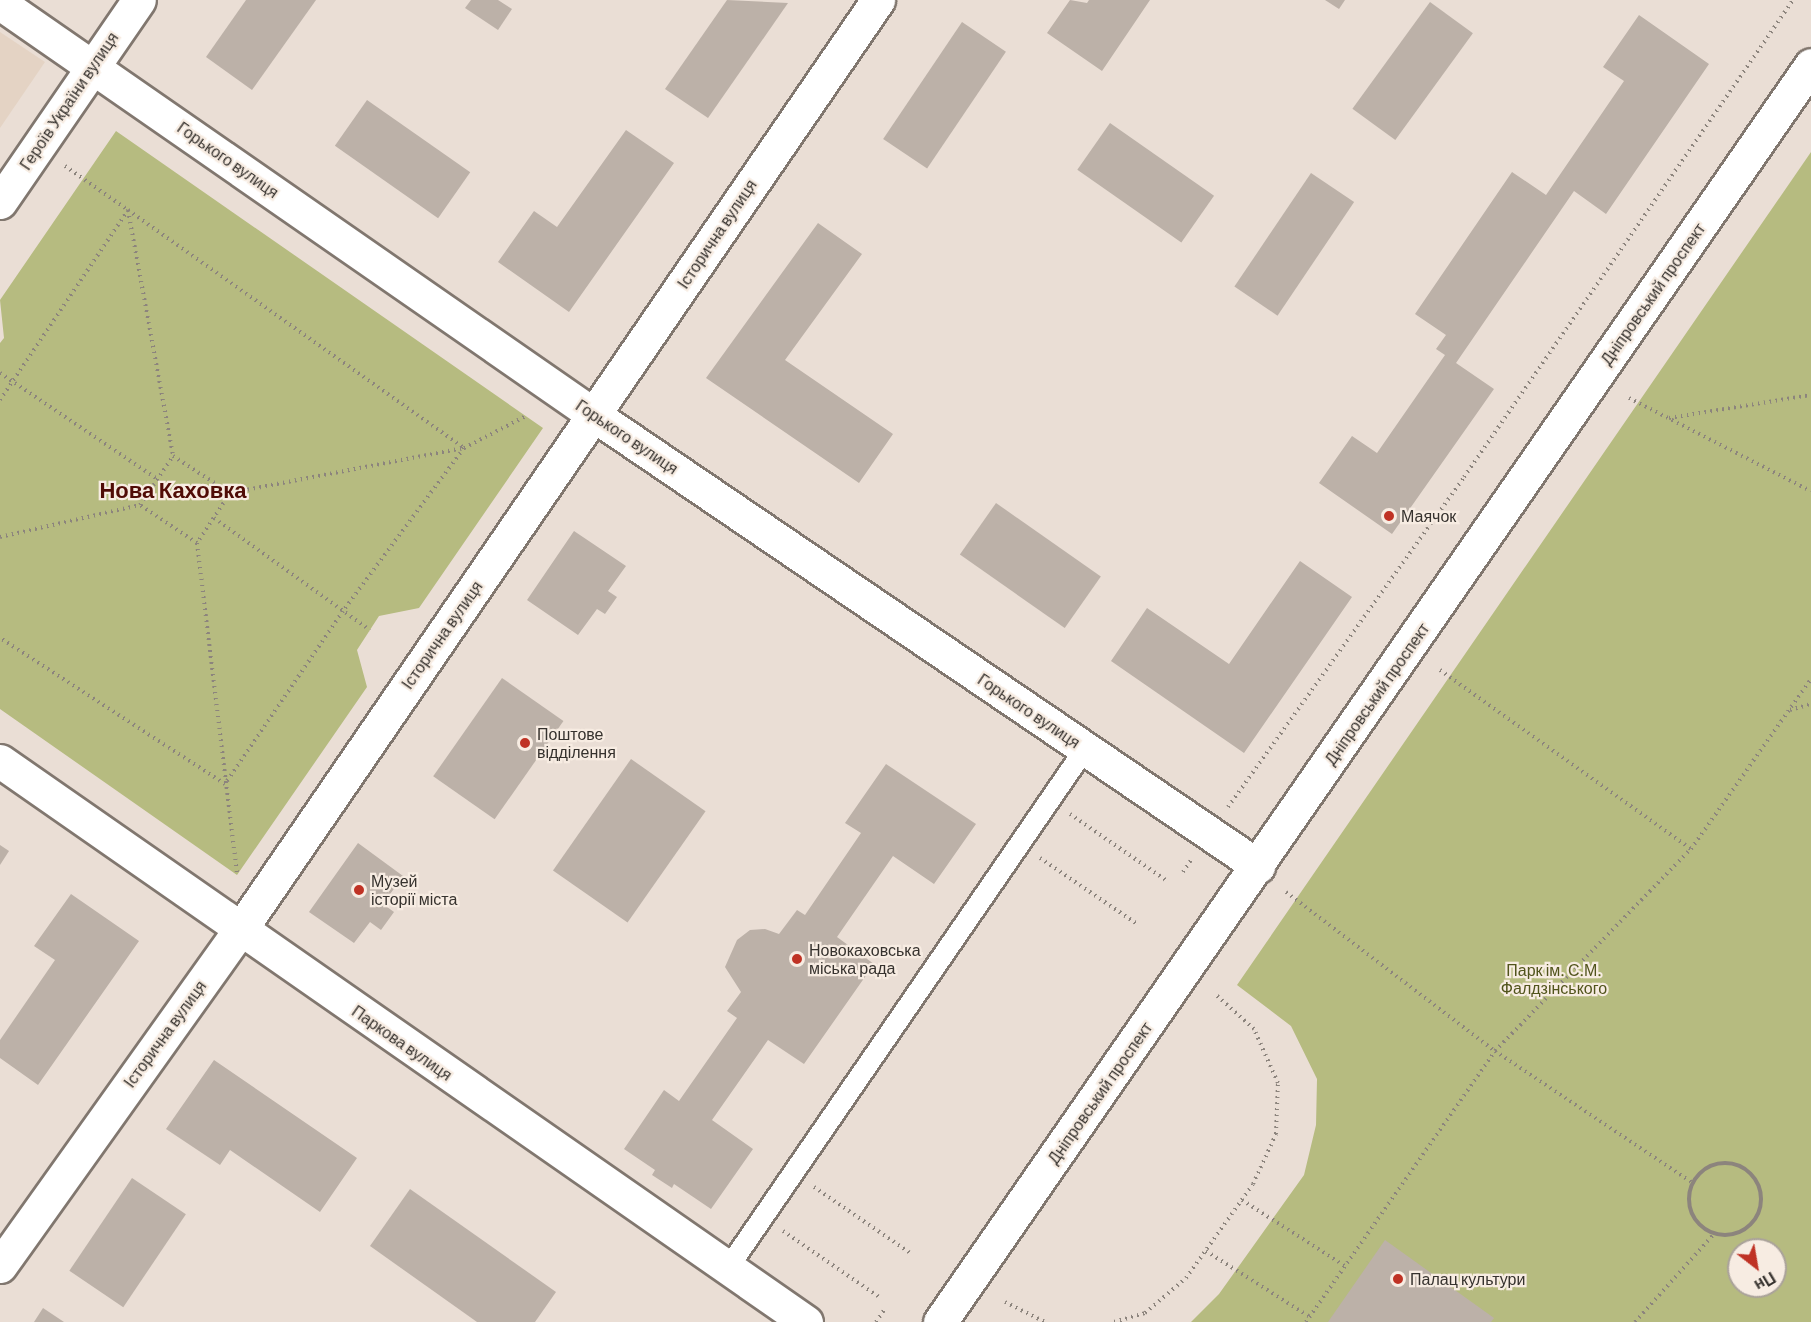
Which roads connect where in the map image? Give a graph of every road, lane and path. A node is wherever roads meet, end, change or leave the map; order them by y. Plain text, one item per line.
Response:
1 (139, 0) edge
2 (878, 0) edge
3 (1793, 0) edge
4 (0, 3) edge
5 (1811, 65) edge
6 (92, 67) junction
7 (62, 164) dead end
8 (0, 202) edge
9 (128, 210) junction
10 (0, 372) edge
11 (13, 381) junction
12 (1811, 395) edge
13 (1629, 398) dead end
14 (0, 400) edge
15 (594, 415) junction
16 (526, 416) dead end
17 (1668, 418) junction
18 (464, 448) junction
19 (173, 456) junction
20 (158, 479) junction
21 (1811, 491) edge
22 (230, 494) junction
23 (140, 505) junction
24 (213, 518) junction
25 (0, 537) edge
26 (197, 543) junction
27 (343, 611) junction
28 (370, 630) dead end
29 (0, 638) edge
30 (1440, 670) dead end
31 (1811, 679) edge
32 (1811, 704) edge
33 (1789, 710) junction
34 (1085, 749) junction
35 (0, 761) edge
36 (225, 784) junction
37 (1063, 822) dead end
38 (1209, 833) junction
39 (1045, 848) dead end
40 (1691, 849) junction
41 (1039, 857) junction
42 (1032, 867) dead end
43 (1258, 867) junction
44 (237, 875) dead end
45 (1167, 881) dead end
46 (1286, 892) dead end
47 (1137, 924) dead end
48 (240, 930) junction
49 (1215, 994) dead end
50 (1495, 1051) junction
51 (819, 1176) dead end
52 (1693, 1183) junction
53 (812, 1186) junction
54 (806, 1195) dead end
55 (1242, 1200) junction
56 (787, 1221) dead end
57 (1714, 1233) junction
58 (1206, 1251) junction
59 (910, 1253) dead end
60 (0, 1266) edge
61 (1345, 1266) junction
62 (728, 1268) junction
63 (879, 1297) dead end
64 (1005, 1302) dead end
65 (884, 1310) dead end
66 (1310, 1317) junction
67 (806, 1322) edge
68 (876, 1322) edge
69 (940, 1322) edge
70 (1044, 1322) edge
71 (1114, 1322) edge
72 (1306, 1322) edge
73 (1635, 1322) edge

1 - 6 street, Героїв України вулиця
2 - 15 street, Історична вулиця
3 - 38 path
4 - 6 street, Горького вулиця
5 - 43 street, Дніпровський проспект
6 - 8 street, Героїв України вулиця
6 - 15 street, Горького вулиця
7 - 9 path
9 - 11 path
9 - 18 path
9 - 19 path
10 - 11 path
11 - 14 path
11 - 20 path
12 - 17 path
13 - 17 path
15 - 34 street, Горького вулиця
15 - 48 street, Історична вулиця
16 - 18 path
17 - 21 path
18 - 22 path
18 - 27 path
19 - 20 path
19 - 22 path
20 - 23 path
22 - 24 path
23 - 25 path
23 - 26 path
24 - 26 path
24 - 27 path
26 - 36 path
27 - 28 path
27 - 36 path
29 - 36 path
30 - 40 path
31 - 33 path
32 - 33 path
33 - 40 path
34 - 38 street, Горького вулиця
34 - 62 lane
35 - 48 street, Паркова вулиця
36 - 44 path
37 - 45 path
38 - 43 street, Горького вулиця
39 - 41 path
40 - 50 path
41 - 42 path
41 - 47 path
43 - 69 street, Дніпровський проспект
46 - 50 path
48 - 60 street, Історична вулиця
48 - 62 street, Паркова вулиця
49 - 55 path
50 - 52 path
50 - 61 path
51 - 53 path
52 - 57 path
52 - 57 path
53 - 54 path
53 - 59 path
55 - 58 path
55 - 61 path
56 - 63 path
57 - 73 path
58 - 66 path
58 - 71 path
61 - 66 path
62 - 67 street, Паркова вулиця
64 - 70 path
65 - 68 path
66 - 72 path

